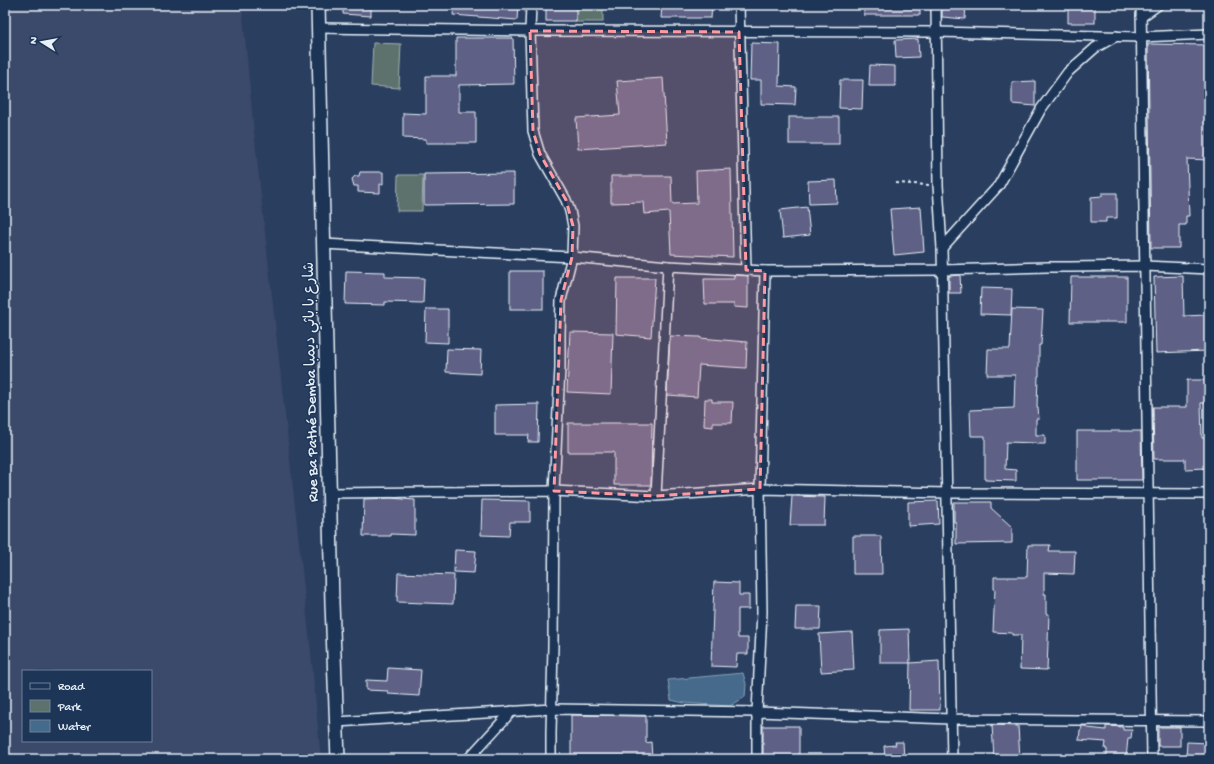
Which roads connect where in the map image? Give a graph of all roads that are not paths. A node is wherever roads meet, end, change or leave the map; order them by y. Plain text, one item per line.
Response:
1 (318, 5) edge
2 (531, 5) edge
3 (739, 5) edge
4 (936, 5) edge
5 (1141, 5) edge
6 (1158, 5) edge
7 (1141, 17) junction
8 (318, 28) junction
9 (530, 31) junction
10 (740, 32) junction
11 (937, 32) junction
12 (1209, 34) edge
13 (1116, 36) junction
14 (1140, 37) junction
15 (323, 244) junction
16 (942, 248) junction
17 (572, 257) junction
18 (668, 266) junction
19 (1145, 266) junction
20 (1209, 269) edge
21 (746, 270) junction
22 (942, 270) junction
23 (765, 271) junction
24 (760, 489) junction
25 (554, 491) junction
26 (329, 493) junction
27 (1148, 493) junction
28 (947, 494) junction
29 (1209, 494) edge
30 (656, 496) junction
31 (552, 709) junction
32 (512, 711) junction
33 (757, 712) junction
34 (951, 719) junction
35 (1152, 721) junction
36 (1209, 721) edge
37 (336, 722) junction
38 (338, 759) edge
39 (468, 759) edge
40 (551, 759) edge
41 (757, 759) edge
42 (952, 759) edge
43 (1152, 759) edge

1 - 8 street, Rue Ba Pathé Demba شارع با باثي ديمبا
2 - 9 street
3 - 10 street
4 - 11 street
5 - 7 street
6 - 7 street
7 - 14 street
8 - 9 street
8 - 15 street, Rue Ba Pathé Demba شارع با باثي ديمبا
9 - 10 street
9 - 17 street
10 - 11 street
10 - 21 street
11 - 13 street
11 - 16 street
12 - 14 street
13 - 14 street
13 - 16 street
14 - 19 street
15 - 17 street
15 - 26 street, Rue Ba Pathé Demba شارع با باثي ديمبا
16 - 22 street
17 - 18 street
17 - 25 street
18 - 21 street
18 - 30 street
19 - 20 street
19 - 22 street
19 - 27 street
21 - 23 street
22 - 23 street
22 - 28 street
23 - 24 street
24 - 28 street
24 - 30 street
24 - 33 street
25 - 26 street
25 - 30 street
25 - 31 street
26 - 37 street, Rue Ba Pathé Demba شارع با باثي ديمبا
27 - 28 street
27 - 29 street
27 - 35 street
28 - 34 street
31 - 32 street
31 - 33 street
31 - 40 street
32 - 37 street
32 - 39 street
33 - 34 street
33 - 41 street
34 - 35 street
34 - 42 street
35 - 36 street
35 - 43 street
37 - 38 street, Rue Ba Pathé Demba شارع با باثي ديمبا

